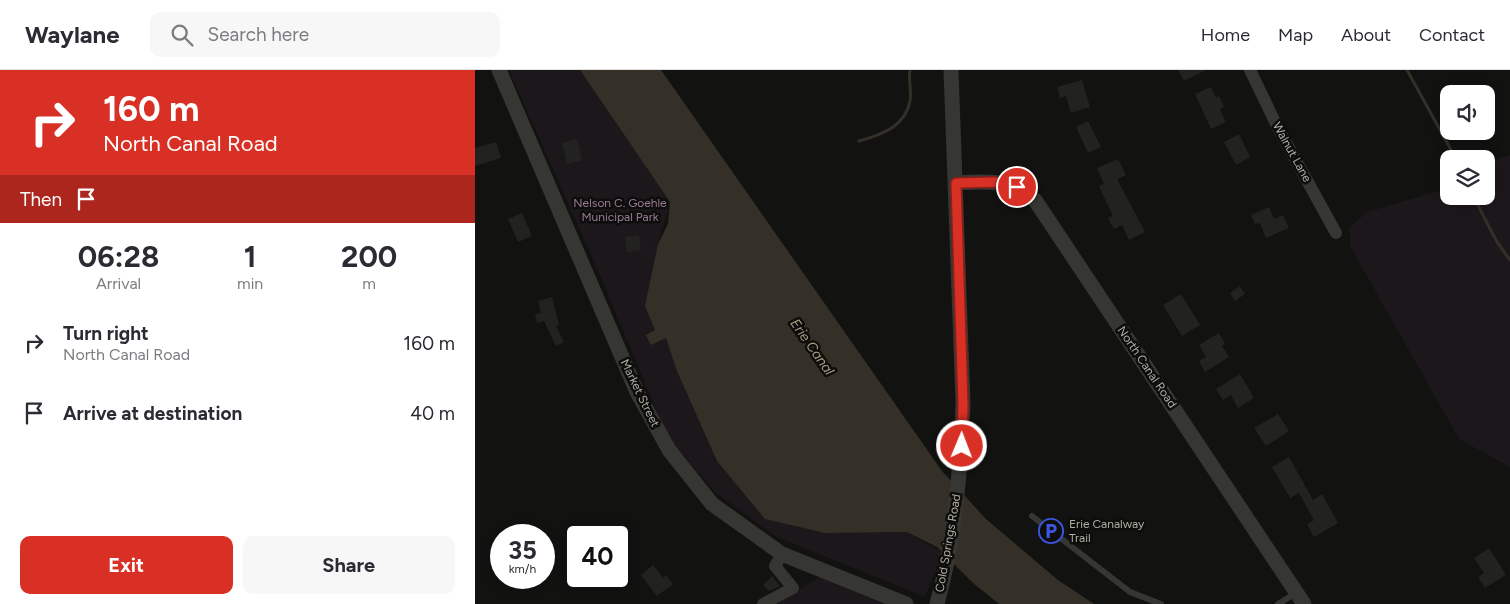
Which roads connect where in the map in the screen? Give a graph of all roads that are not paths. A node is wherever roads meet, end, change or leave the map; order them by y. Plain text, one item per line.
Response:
1 (499, 70) edge
2 (951, 70) edge
3 (1250, 70) edge
4 (956, 183) junction
5 (1336, 233) dead end
6 (1032, 516) dead end
7 (782, 554) junction
8 (1300, 598) edge
9 (938, 599) edge
10 (763, 604) edge
11 (906, 604) edge
12 (1161, 604) edge
13 (1278, 604) edge

1 - 7 street, Market Street
2 - 4 street, Cold Springs Road
3 - 5 street, Walnut Lane
4 - 8 street, North Canal Road
4 - 9 street, Cold Springs Road
6 - 12 lane
7 - 10 street
7 - 11 street, Market Street
8 - 13 lane

